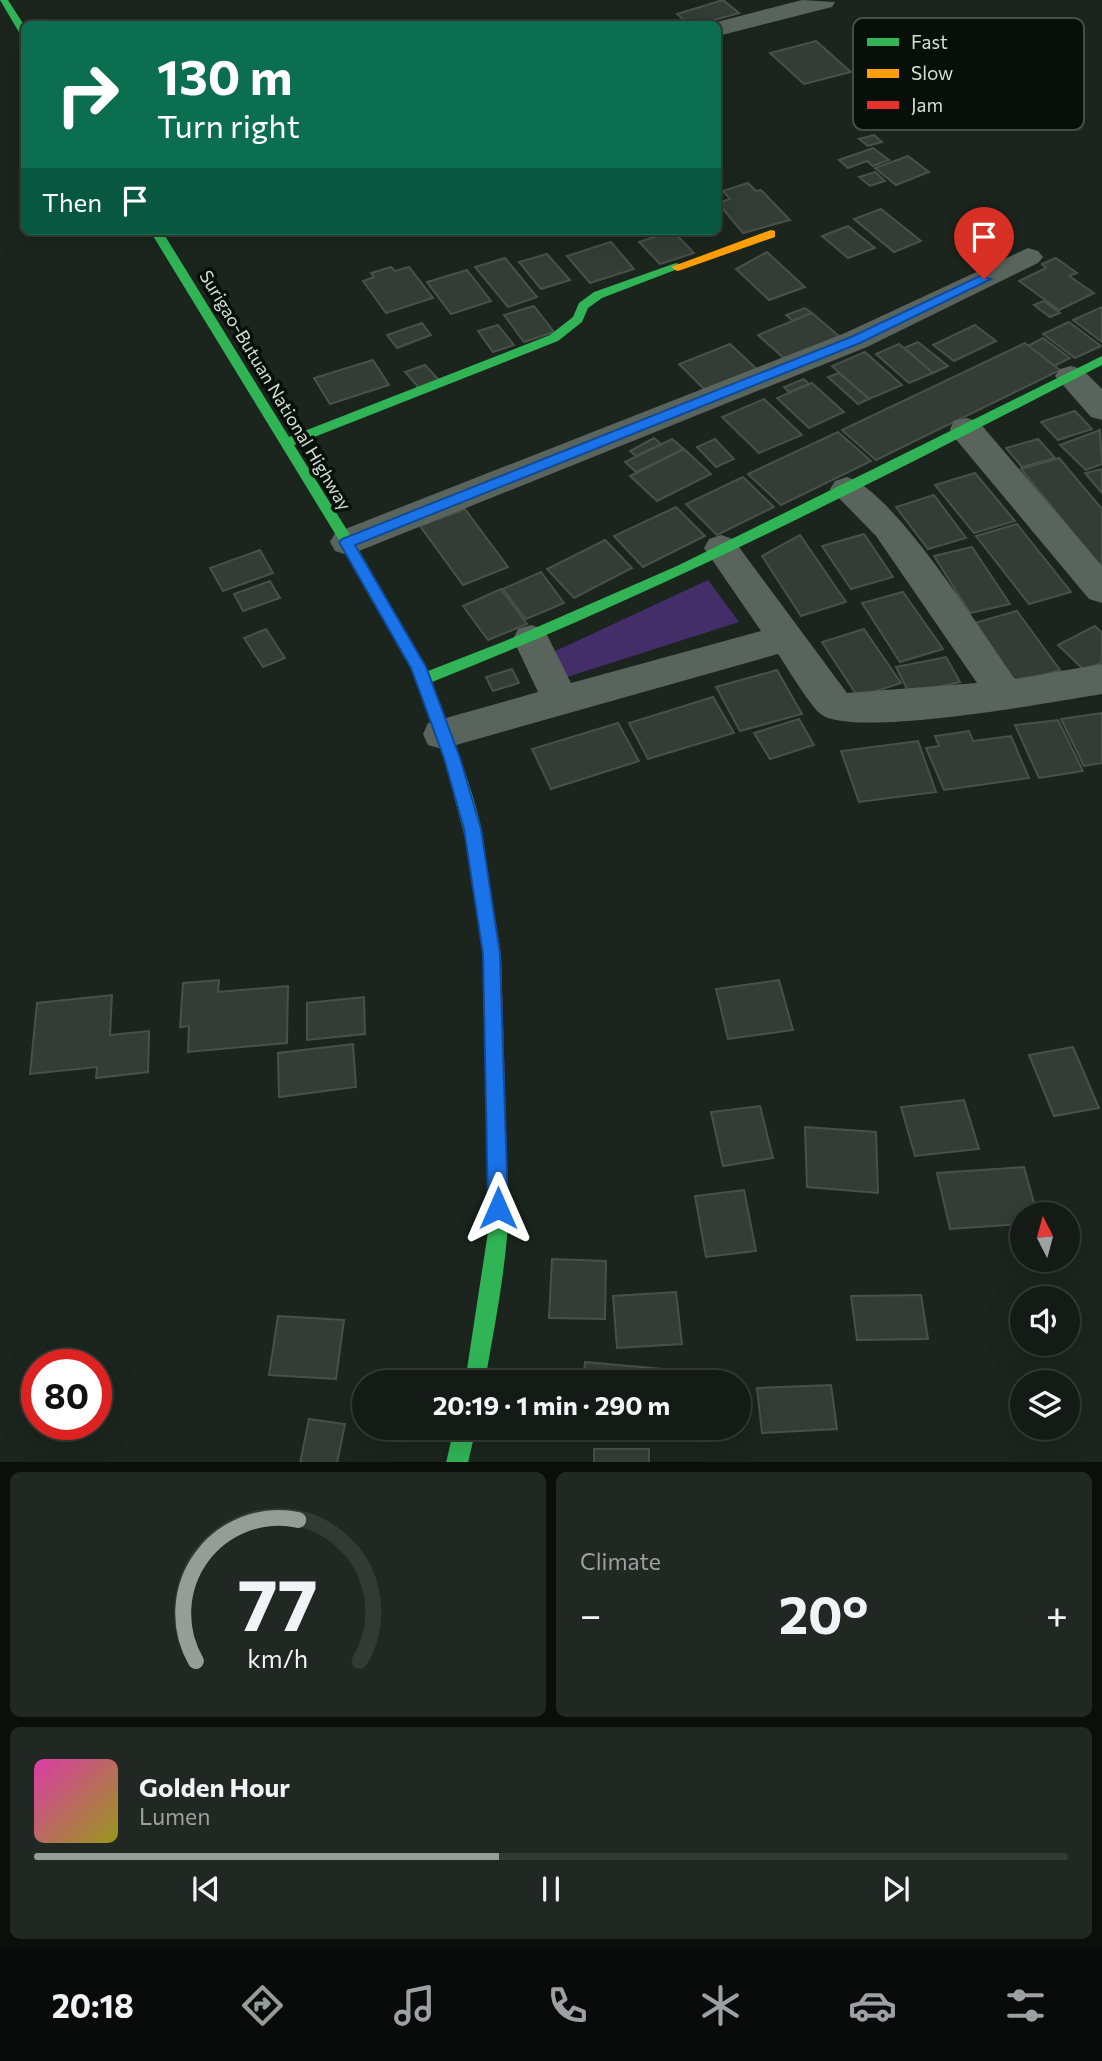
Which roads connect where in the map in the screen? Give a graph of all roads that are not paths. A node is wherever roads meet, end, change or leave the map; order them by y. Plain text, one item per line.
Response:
1 (3, 0) edge
2 (823, 2) dead end
3 (21, 27) edge
4 (721, 28) edge
5 (771, 234) dead end
6 (158, 235) edge
7 (1028, 257) dead end
8 (1102, 360) edge
9 (1071, 376) junction
10 (1102, 409) edge
11 (966, 429) junction
12 (286, 443) junction
13 (847, 489) junction
14 (347, 542) junction
15 (721, 548) junction
16 (1102, 590) edge
17 (786, 638) junction
18 (531, 639) junction
19 (423, 679) junction
20 (1102, 679) edge
21 (1006, 695) junction
22 (561, 701) junction
23 (442, 734) junction
24 (477, 1370) edge
25 (462, 1440) edge
26 (457, 1462) edge

1 - 3 main road
2 - 4 street
5 - 12 main road
6 - 12 main road, Surigao-Butuan National Highway
7 - 14 street
8 - 9 main road
9 - 10 street
9 - 11 main road
11 - 13 main road
11 - 16 street
12 - 14 main road, Surigao-Butuan National Highway
13 - 15 main road
13 - 21 street
14 - 19 main road, Surigao-Butuan National Highway
15 - 17 street
15 - 18 main road
17 - 21 street
17 - 22 street
18 - 19 main road
18 - 22 street
19 - 23 main road, Surigao-Butuan National Highway
20 - 21 street
22 - 23 street
23 - 24 main road, Surigao-Butuan National Highway
25 - 26 main road

